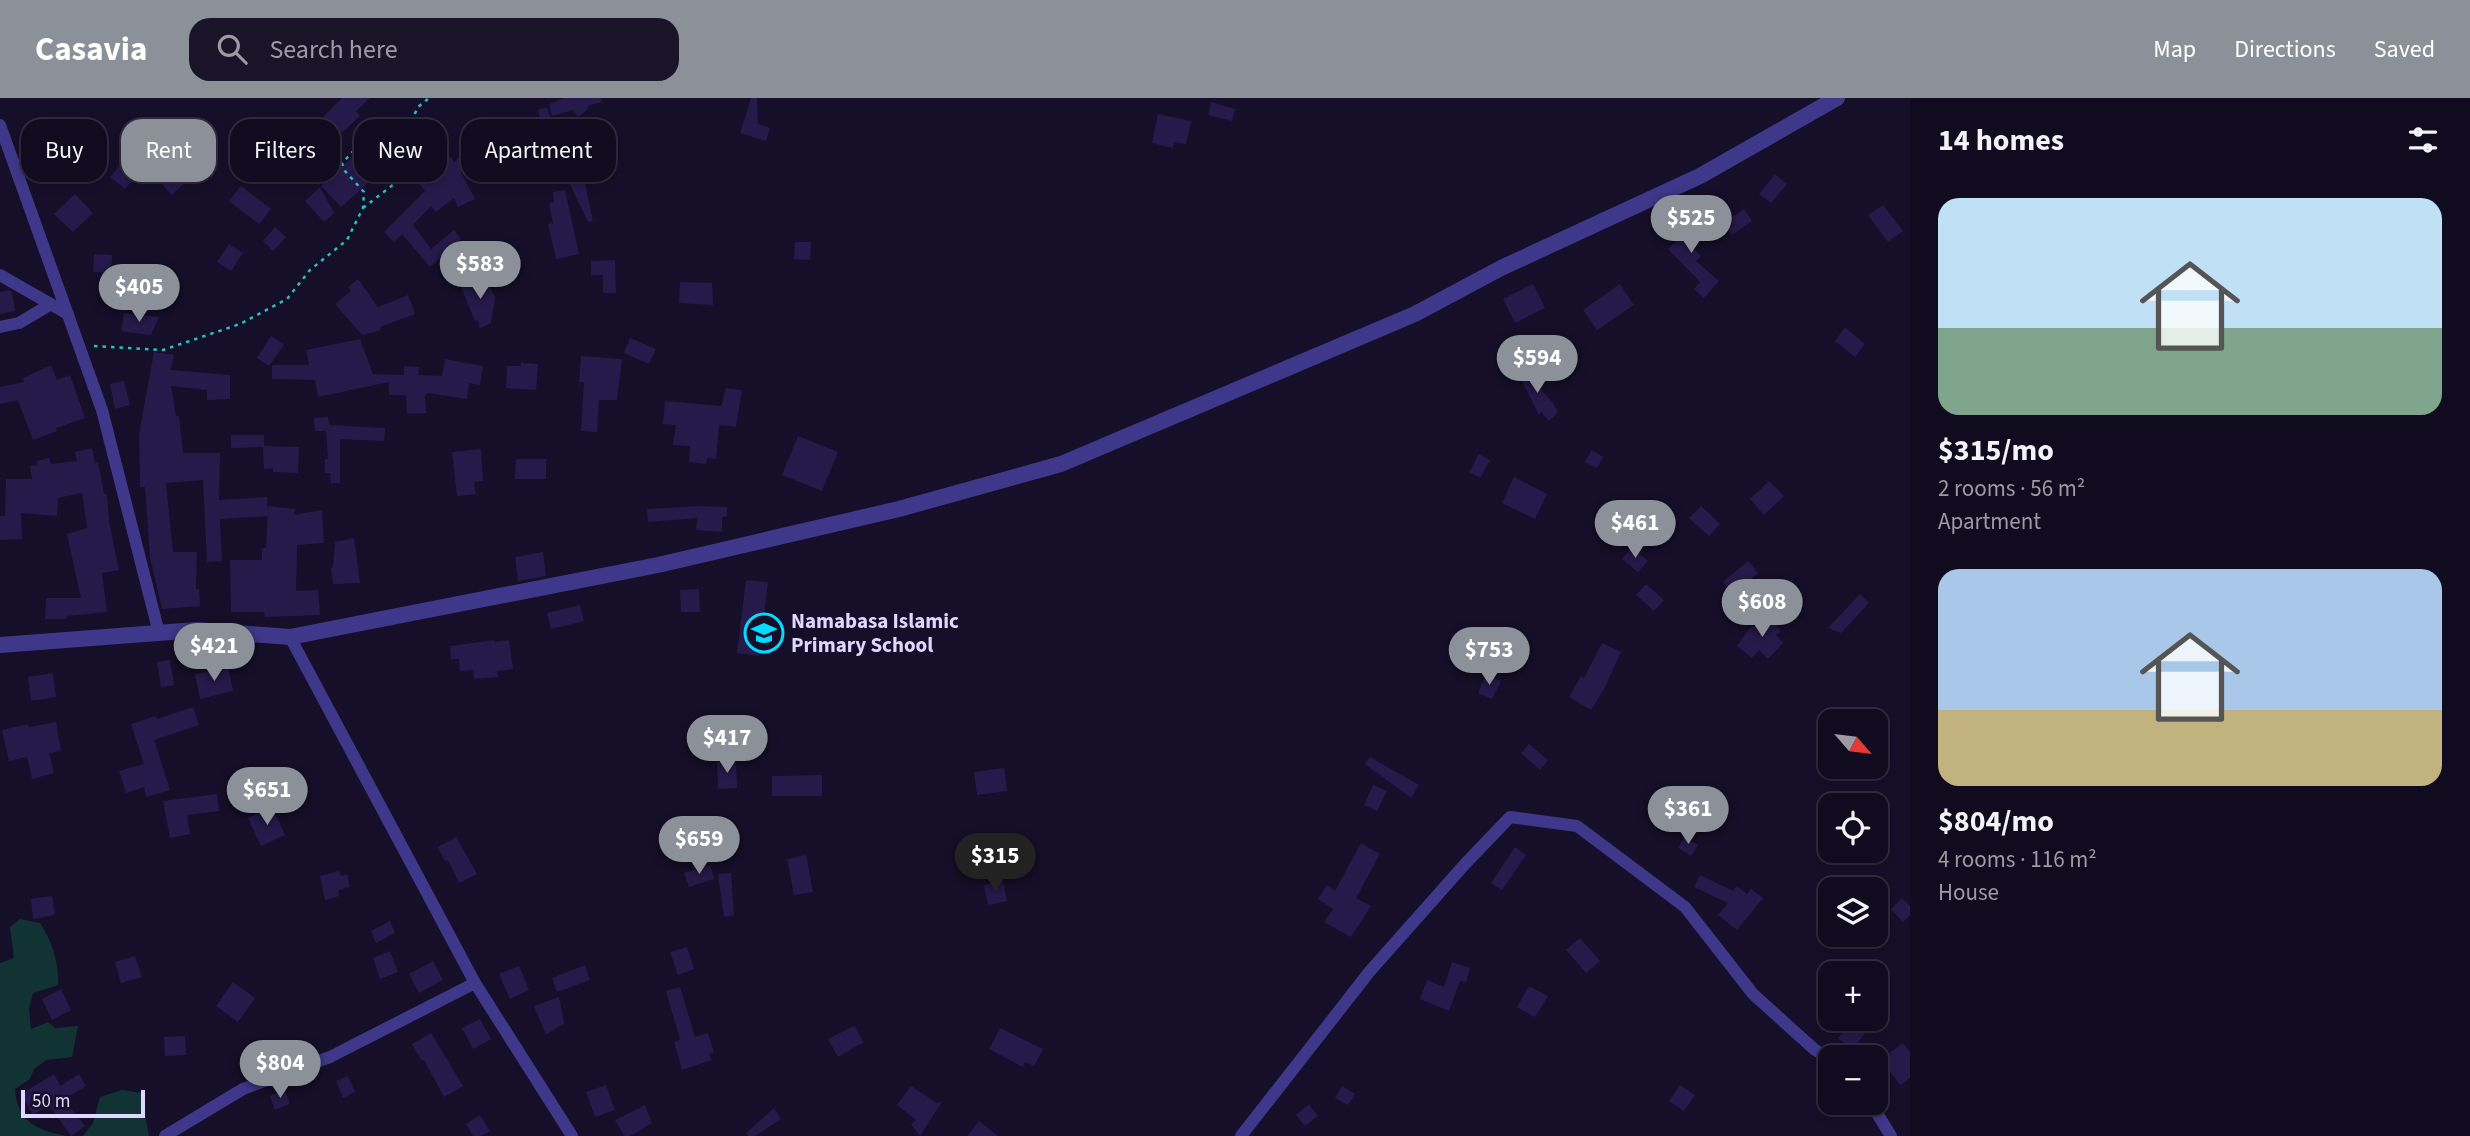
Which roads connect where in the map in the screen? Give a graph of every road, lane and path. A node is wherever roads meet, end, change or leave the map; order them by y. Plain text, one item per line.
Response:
1 (429, 98) edge
2 (1837, 98) edge
3 (412, 119) edge
4 (0, 125) edge
5 (354, 150) edge
6 (354, 181) edge
7 (355, 182) edge
8 (396, 182) edge
9 (363, 208) junction
10 (0, 275) edge
11 (51, 304) junction
12 (68, 314) junction
13 (0, 327) edge
14 (78, 343) junction
15 (159, 634) junction
16 (290, 637) junction
17 (0, 645) edge
18 (475, 984) junction
19 (1818, 1052) edge
20 (1878, 1115) edge
21 (164, 1136) edge
22 (572, 1136) edge
23 (1241, 1136) edge
24 (1891, 1136) edge

1 - 3 path
2 - 16 street
4 - 12 street
5 - 6 path
7 - 9 path
8 - 9 path
9 - 14 path
10 - 11 street
11 - 12 street
11 - 13 street
12 - 14 street
14 - 15 street
15 - 16 street
15 - 17 street
16 - 18 street
18 - 21 street
18 - 22 street
19 - 23 street
20 - 24 street

